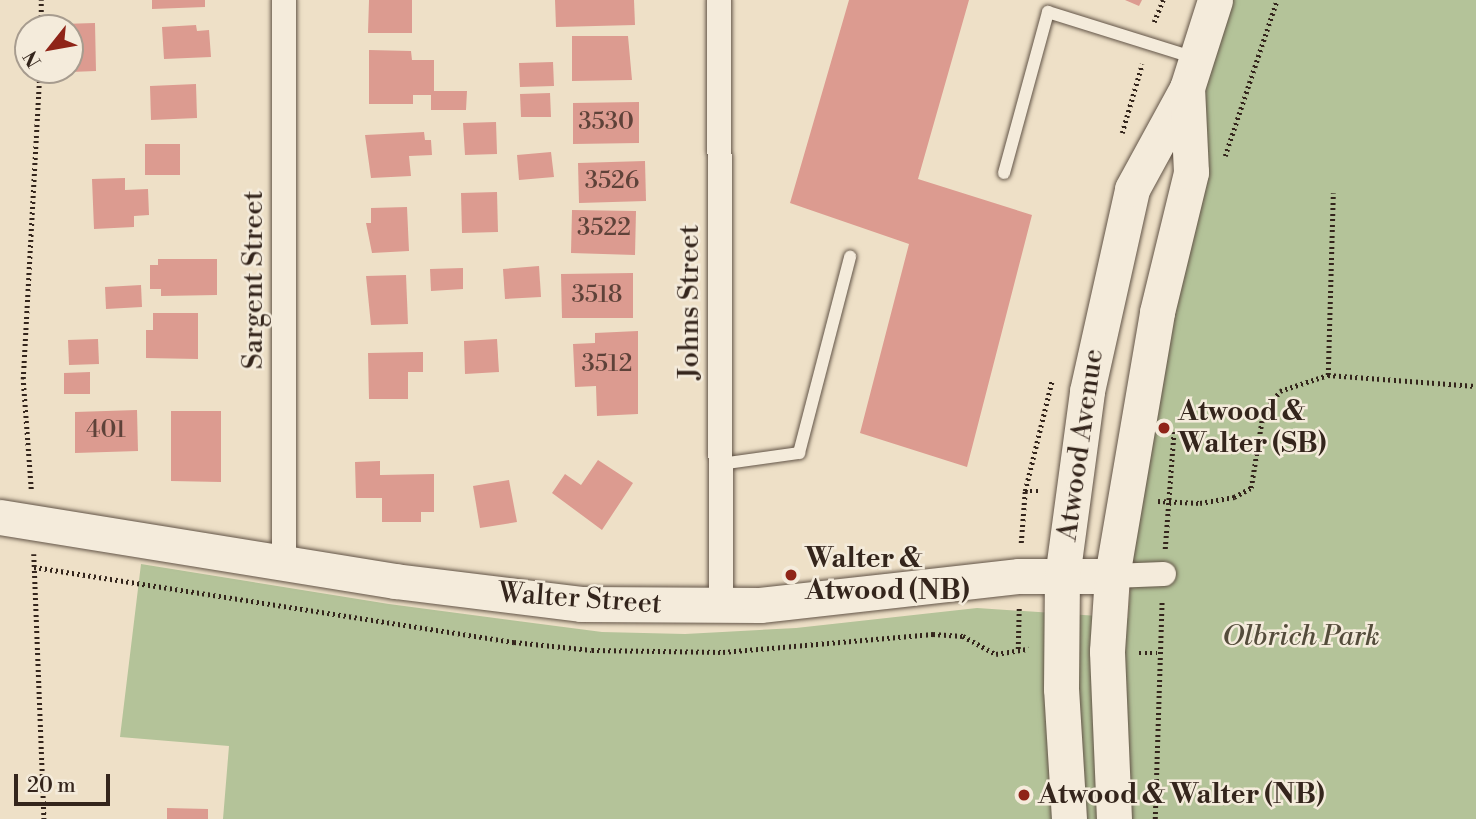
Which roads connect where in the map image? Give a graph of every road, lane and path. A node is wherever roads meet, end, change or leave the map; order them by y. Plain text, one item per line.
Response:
1 (284, 0) edge
2 (719, 0) edge
3 (1215, 0) edge
4 (1191, 73) junction
5 (39, 84) edge
6 (1004, 173) dead end
7 (1333, 193) dead end
8 (850, 257) dead end
9 (1328, 375) junction
10 (1476, 386) edge
11 (720, 464) junction
12 (17, 519) edge
13 (284, 560) junction
14 (34, 567) dead end
15 (1164, 575) junction
16 (1062, 576) junction
17 (1112, 576) junction
18 (721, 603) junction
19 (44, 819) edge
20 (1069, 819) edge
21 (1114, 819) edge
22 (1155, 819) edge

1 - 13 street, Sargent Street
2 - 11 street, Johns Street
3 - 4 street, Atwood Avenue
4 - 6 lane
4 - 16 street, Atwood Avenue
4 - 17 street, Atwood Avenue
5 - 12 path
7 - 9 path
8 - 11 lane
9 - 10 path
9 - 15 path
11 - 18 street, Johns Street
12 - 13 street, Walter Street
13 - 18 street, Walter Street
14 - 19 path
15 - 17 street, Walter Street
15 - 22 path
16 - 17 street, Walter Street
16 - 18 street, Walter Street
16 - 20 street, Atwood Avenue
17 - 21 street, Atwood Avenue

